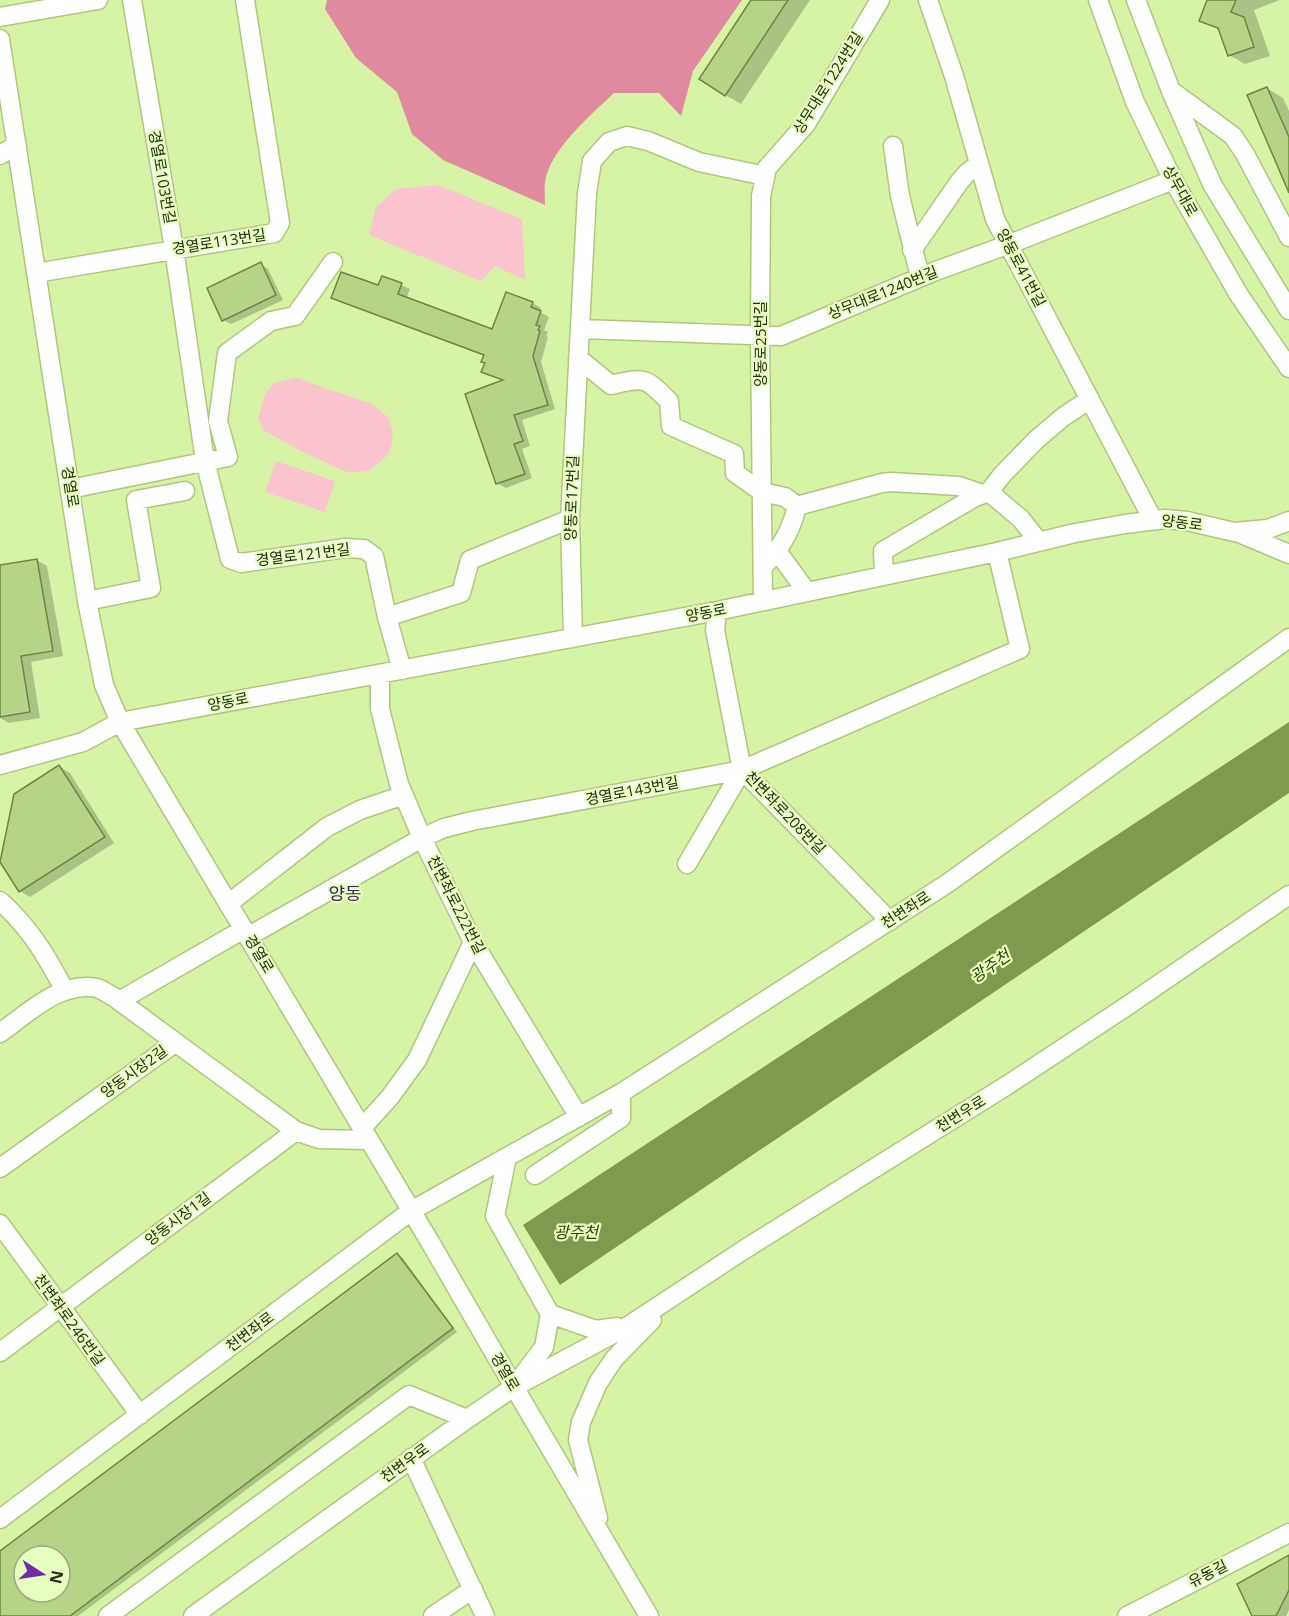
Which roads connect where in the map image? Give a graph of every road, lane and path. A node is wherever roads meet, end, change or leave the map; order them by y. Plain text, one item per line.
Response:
1 (98, 0) edge
2 (132, 0) edge
3 (245, 0) edge
4 (880, 0) edge
5 (928, 0) edge
6 (1098, 0) edge
7 (1136, 0) edge
8 (0, 17) edge
9 (0, 39) edge
10 (1171, 91) junction
11 (18, 145) junction
12 (893, 146) dead end
13 (0, 155) edge
14 (979, 164) junction
15 (765, 176) junction
16 (1173, 180) junction
17 (762, 196) joint
18 (1288, 235) edge
19 (1007, 245) junction
20 (174, 249) junction
21 (912, 250) junction
22 (333, 262) dead end
23 (36, 273) junction
24 (920, 277) junction
25 (1289, 310) edge
26 (580, 329) junction
27 (760, 336) junction
28 (578, 357) junction
29 (1289, 368) edge
30 (1090, 399) junction
31 (212, 459) junction
32 (70, 489) junction
33 (185, 491) dead end
34 (762, 492) junction
35 (985, 493) junction
36 (797, 506) junction
37 (570, 519) junction
38 (1153, 520) junction
39 (1289, 521) edge
40 (1234, 532) junction
41 (1039, 542) junction
42 (777, 551) junction
43 (997, 552) junction
44 (1289, 554) edge
45 (763, 567) junction
46 (884, 576) junction
47 (807, 592) junction
48 (763, 601) junction
49 (87, 602) junction
50 (717, 611) junction
51 (387, 617) junction
52 (573, 638) junction
53 (1289, 638) edge
54 (402, 670) junction
55 (381, 674) junction
56 (120, 722) junction
57 (0, 765) edge
58 (742, 770) junction
59 (404, 795) junction
60 (422, 838) junction
61 (687, 864) dead end
62 (1289, 895) edge
63 (0, 901) edge
64 (228, 904) junction
65 (890, 921) junction
66 (246, 933) junction
67 (473, 942) junction
68 (64, 991) junction
69 (119, 1001) junction
70 (0, 1033) edge
71 (175, 1043) junction
72 (621, 1093) junction
73 (579, 1117) junction
74 (296, 1131) junction
75 (365, 1134) junction
76 (507, 1157) junction
77 (0, 1168) edge
78 (535, 1175) dead end
79 (411, 1211) junction
80 (0, 1224) edge
81 (676, 1295) junction
82 (60, 1308) junction
83 (550, 1314) junction
84 (628, 1326) junction
85 (0, 1352) edge
86 (514, 1387) junction
87 (140, 1415) junction
88 (467, 1419) junction
89 (411, 1458) junction
90 (0, 1520) edge
91 (1289, 1533) edge
92 (602, 1537) junction
93 (473, 1589) junction
94 (108, 1616) edge
95 (193, 1616) edge
96 (433, 1616) edge
97 (485, 1616) edge
98 (649, 1616) edge
99 (1127, 1616) edge

1 - 8 street
2 - 20 street, 경열로103번길
3 - 20 street, 경열로113번길
4 - 15 street, 상무대로1224번길
5 - 14 street, 양동로41번길
6 - 16 street, 상무대로
7 - 10 street, 상무대로
9 - 11 street, 경열로
10 - 18 street
10 - 25 street, 상무대로
11 - 13 street
11 - 23 street, 경열로
12 - 21 street
14 - 19 street, 양동로41번길
14 - 21 street
15 - 17 street, 상무대로1224번길
15 - 26 street, 양동로17번길
16 - 19 street, 상무대로1240번길
16 - 29 street, 상무대로
17 - 27 street, 양동로25번길
19 - 24 street, 상무대로1240번길
19 - 30 street, 양동로41번길
20 - 23 street, 경열로113번길
20 - 31 street, 경열로103번길
21 - 24 street
22 - 31 street
23 - 32 street, 경열로
24 - 27 street, 상무대로1240번길
26 - 27 street, 상무대로1240번길
26 - 28 street, 양동로17번길
27 - 34 street, 양동로25번길
28 - 34 street
28 - 37 street, 양동로17번길
30 - 35 street
30 - 38 street, 양동로41번길
31 - 32 street
31 - 51 street, 경열로121번길
32 - 49 street, 경열로
33 - 49 street
34 - 36 street
34 - 45 street, 양동로25번길
35 - 36 street
35 - 41 street
35 - 46 street
36 - 42 street
37 - 51 street
37 - 52 street, 양동로17번길
38 - 40 street, 양동로
38 - 41 street, 양동로
39 - 40 street, 양동로
40 - 44 street
41 - 43 street, 양동로
42 - 45 street
42 - 47 street
43 - 46 street, 양동로
43 - 58 street, 경열로143번길
45 - 48 street, 양동로25번길
46 - 47 street, 양동로
47 - 48 street, 양동로
48 - 50 street, 양동로
49 - 56 street, 경열로
50 - 52 street, 양동로
50 - 58 street, 천변좌로208번길
51 - 54 street
52 - 54 street, 양동로
53 - 65 street, 천변좌로
54 - 55 street, 양동로
55 - 56 street, 양동로
55 - 59 street, 천변좌로222번길
56 - 57 street, 양동로
56 - 64 street, 경열로
58 - 60 street, 경열로143번길
58 - 61 street
58 - 65 street, 천변좌로208번길
59 - 60 street, 천변좌로222번길
59 - 64 street
60 - 66 street, 경열로143번길
60 - 67 street, 천변좌로222번길
62 - 81 street, 천변우로
63 - 68 street
64 - 66 street, 경열로
65 - 72 street, 천변좌로
66 - 69 street, 경열로143번길
66 - 75 street, 경열로
67 - 73 street, 천변좌로222번길
67 - 75 street
68 - 69 street
68 - 70 street
69 - 71 street
71 - 74 street, 양동시장2길
71 - 77 street, 양동시장2길
72 - 73 street, 천변좌로
72 - 78 street
73 - 76 street, 천변좌로
74 - 75 street
74 - 82 street, 양동시장1길
75 - 79 street, 경열로
76 - 79 street, 천변좌로
76 - 83 street
79 - 86 street, 경열로, bridge
79 - 87 street, 천변좌로
80 - 82 street, 천변좌로246번길
81 - 84 street, 천변우로
81 - 92 street
82 - 85 street, 양동시장1길
82 - 87 street, 천변좌로246번길
83 - 84 street, 천변우로
83 - 86 street
84 - 86 street, 천변우로
86 - 88 street, 천변우로
86 - 92 street, 경열로
87 - 90 street, 천변좌로
88 - 89 street, 천변우로
88 - 94 street
89 - 93 street
89 - 95 street, 천변우로
91 - 99 street, 유동길
92 - 98 street, 경열로
93 - 96 street
93 - 97 street

